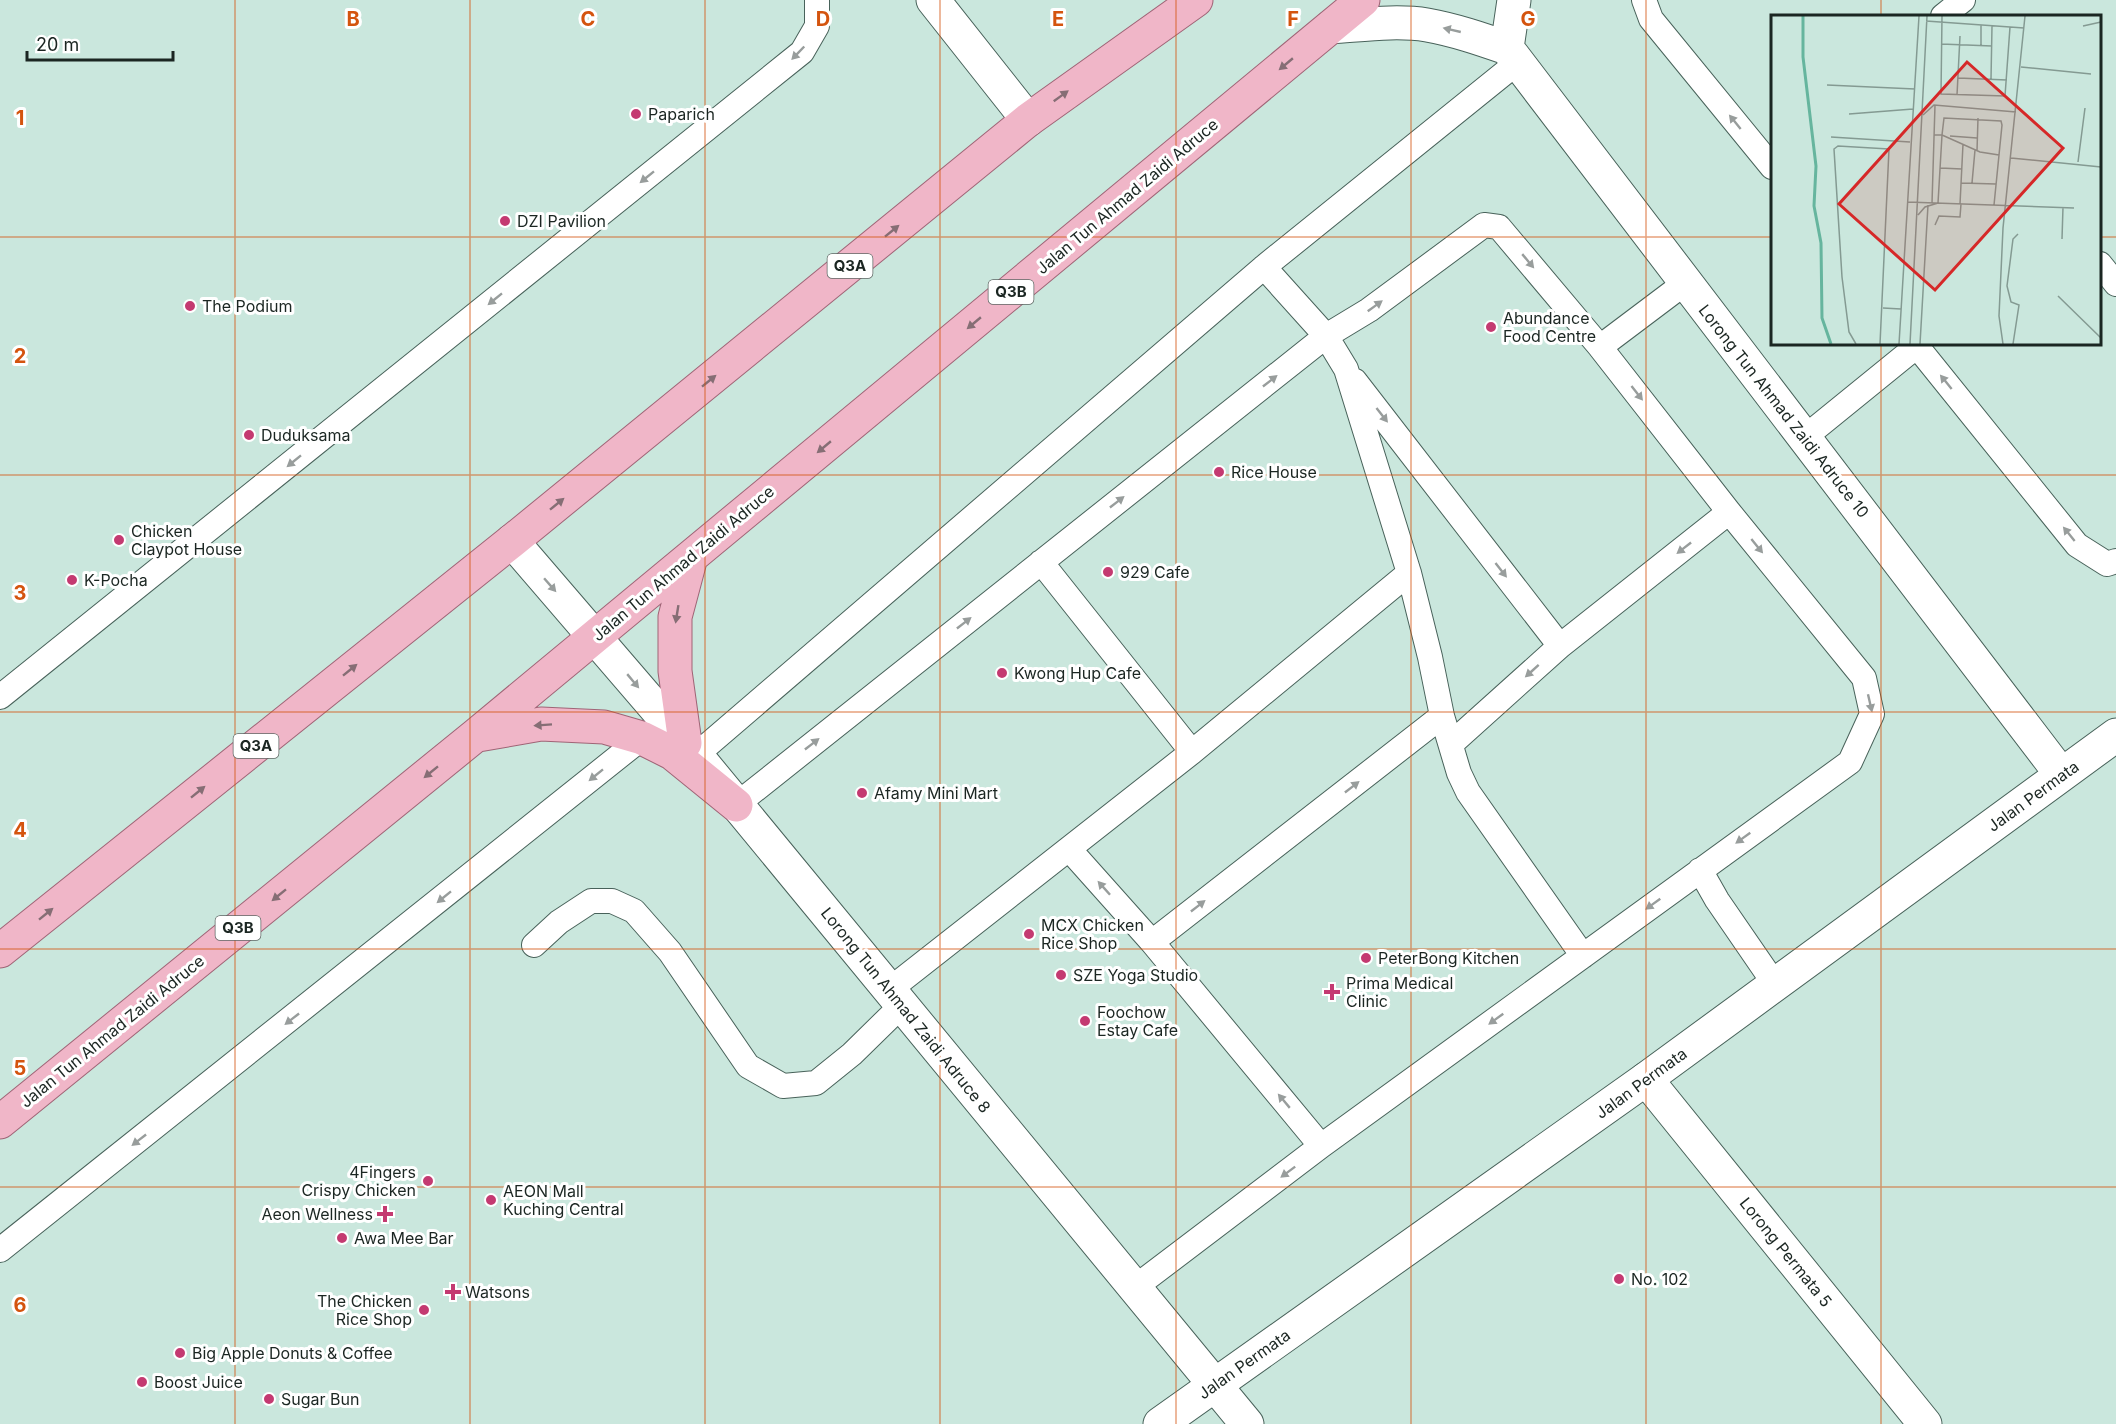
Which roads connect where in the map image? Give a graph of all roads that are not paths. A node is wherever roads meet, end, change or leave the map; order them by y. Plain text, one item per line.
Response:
1 (823, 0) edge
2 (933, 0) edge
3 (1196, 0) edge
4 (1363, 0) edge
5 (1514, 0) edge
6 (1644, 0) edge
7 (1963, 0) edge
8 (1944, 15) edge
9 (1330, 27) junction
10 (1512, 55) junction
11 (1028, 120) junction
12 (1771, 162) edge
13 (2101, 265) edge
14 (1264, 267) junction
15 (1685, 283) junction
16 (2116, 284) edge
17 (1326, 336) junction
18 (1916, 345) edge
19 (1600, 347) junction
20 (1346, 369) junction
21 (1805, 437) junction
22 (1730, 512) junction
23 (512, 541) junction
24 (691, 557) junction
25 (2116, 561) edge
26 (1041, 562) junction
27 (1409, 573) junction
28 (595, 637) junction
29 (1560, 646) junction
30 (0, 698) edge
31 (1442, 716) junction
32 (476, 735) junction
33 (2116, 735) edge
34 (642, 738) junction
35 (1451, 744) junction
36 (691, 749) junction
37 (1192, 752) junction
38 (2061, 774) junction
39 (736, 805) junction
40 (1069, 849) junction
41 (1700, 870) junction
42 (1152, 942) junction
43 (534, 945) dead end
44 (0, 951) edge
45 (1583, 956) junction
46 (1776, 986) junction
47 (895, 997) junction
48 (1647, 1079) junction
49 (0, 1122) edge
50 (1321, 1146) junction
51 (0, 1250) edge
52 (1134, 1288) junction
53 (1214, 1386) junction
54 (1160, 1424) edge
55 (1247, 1424) edge
56 (1925, 1424) edge

1 -> 30 lane
2 - 11 street
11 -> 3 main road, Q3A
4 - 9 main road, Jalan Tun Ahmad Zaidi Adruce / Q3B
5 - 10 street
12 -> 6 lane
7 - 8 lane
10 -> 9 street
9 -> 24 main road, Jalan Tun Ahmad Zaidi Adruce / Q3B
10 - 14 lane
10 - 15 street, Lorong Tun Ahmad Zaidi Adruce 10
23 -> 11 main road, Q3A
13 - 16 lane
14 - 17 lane
14 - 36 lane
15 - 19 lane
15 - 21 street, Lorong Tun Ahmad Zaidi Adruce 10
17 -> 19 lane
17 - 20 lane
26 -> 17 lane
18 - 21 lane
25 -> 18 lane
19 -> 22 lane
20 - 27 lane
20 -> 29 lane
21 - 38 street, Lorong Tun Ahmad Zaidi Adruce 10
22 -> 29 lane
22 -> 41 lane
23 -> 28 street, Lorong Tun Ahmad Zaidi Adruce 8
44 -> 23 main road, Q3A
24 - 28 main road, Jalan Tun Ahmad Zaidi Adruce / Q3B
24 -> 36 main road
26 - 37 lane
39 -> 26 lane
27 - 31 lane
27 - 37 lane
28 - 32 main road, Jalan Tun Ahmad Zaidi Adruce / Q3B
28 -> 36 street, Lorong Tun Ahmad Zaidi Adruce 8
29 -> 35 lane
31 - 35 lane
42 -> 31 lane
34 -> 32 main road
32 -> 49 main road, Jalan Tun Ahmad Zaidi Adruce / Q3B
33 - 38 street, Jalan Permata
34 - 39 main road
34 -> 51 lane
35 - 45 lane
36 - 39 street, Lorong Tun Ahmad Zaidi Adruce 8
37 - 40 lane
38 - 46 street, Jalan Permata
39 - 47 street, Lorong Tun Ahmad Zaidi Adruce 8
42 -> 40 lane
40 - 47 lane
41 -> 45 lane
41 - 46 lane
50 -> 42 lane
43 - 47 lane
45 -> 50 lane
46 - 48 street, Jalan Permata
47 - 52 street, Lorong Tun Ahmad Zaidi Adruce 8
48 - 53 street, Jalan Permata
48 - 56 street, Lorong Permata 5
50 -> 52 lane
52 - 53 street, Lorong Tun Ahmad Zaidi Adruce 8
53 - 54 street, Jalan Permata
53 - 55 street, Lorong Tun Ahmad Zaidi Adruce 8

